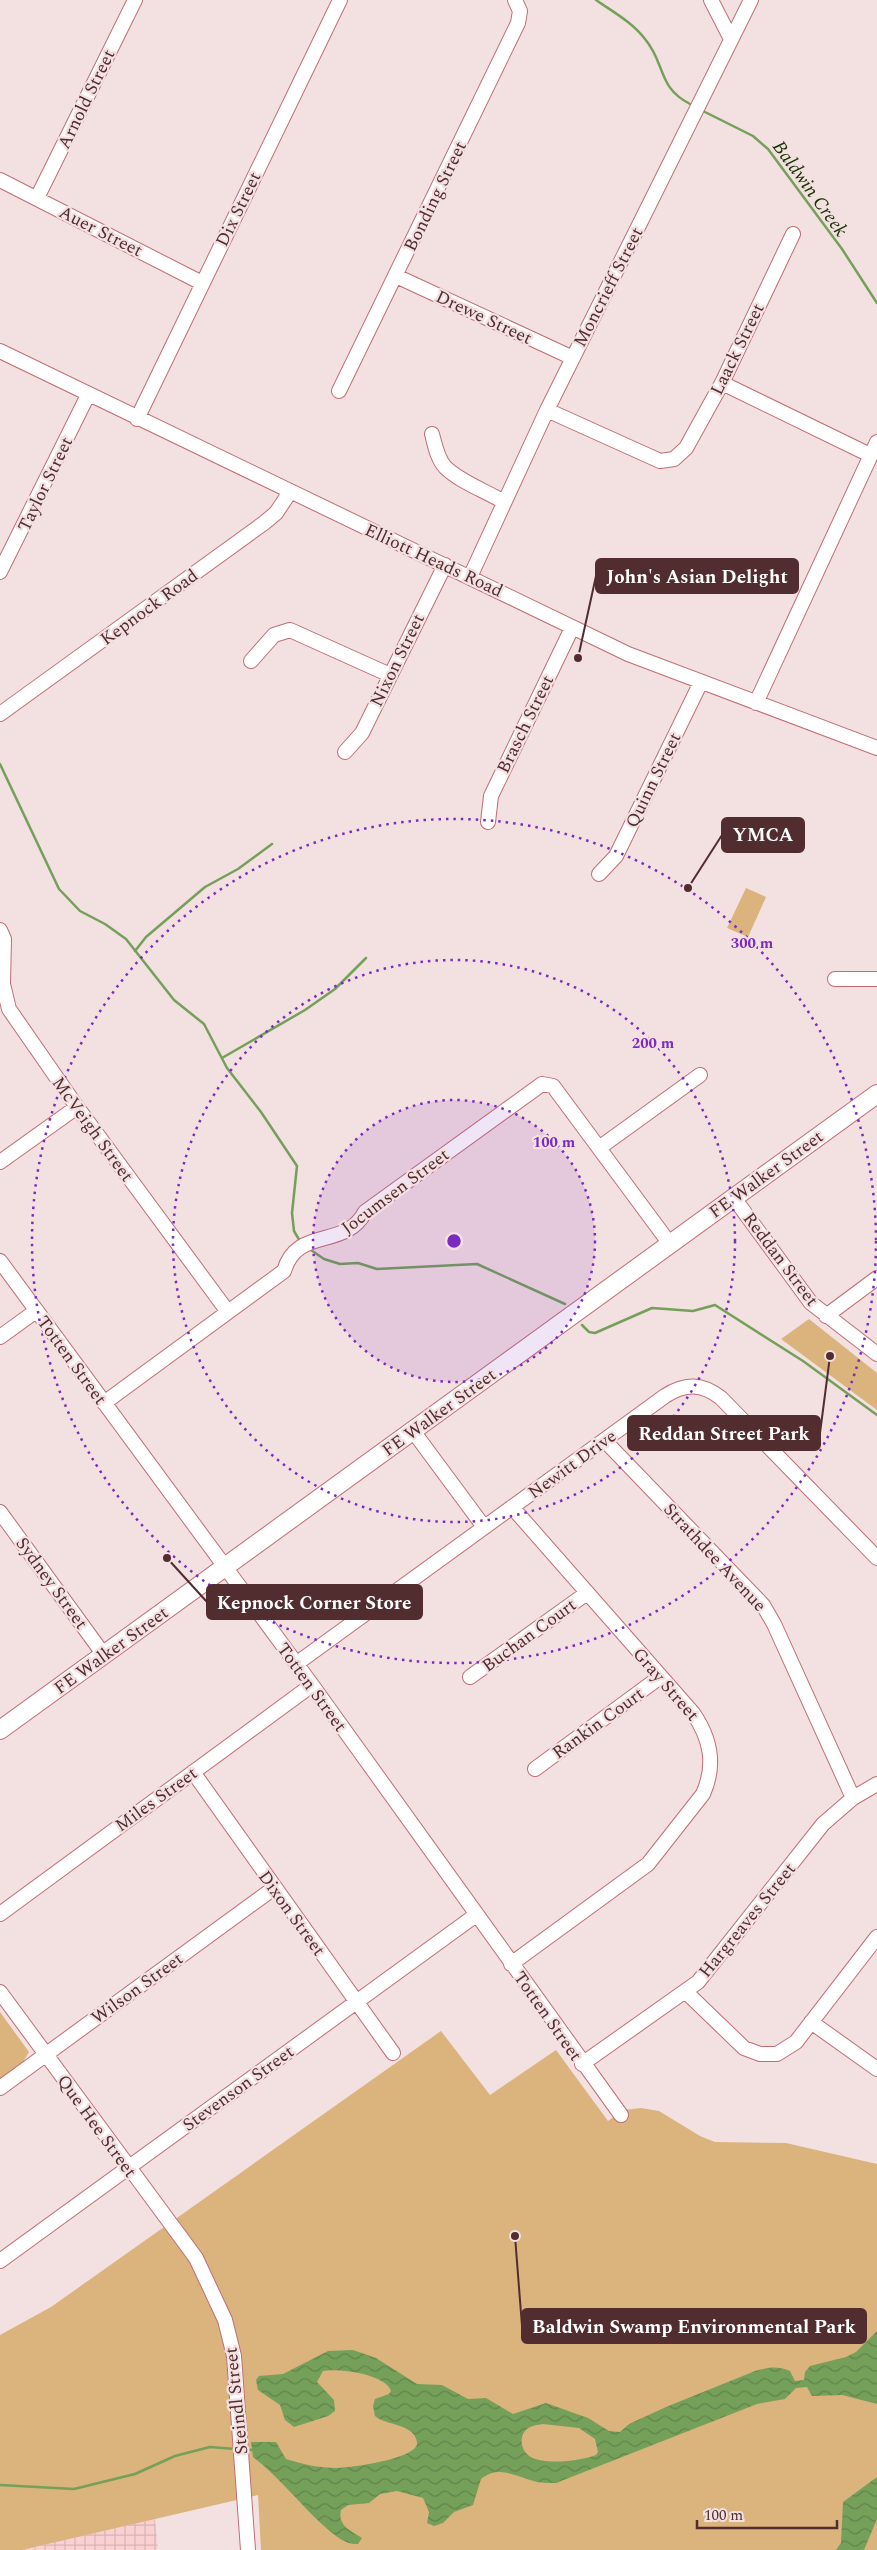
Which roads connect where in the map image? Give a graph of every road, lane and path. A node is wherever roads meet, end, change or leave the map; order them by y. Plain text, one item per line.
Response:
1 (135, 0) edge
2 (340, 0) edge
3 (515, 0) edge
4 (711, 0) edge
5 (751, 0) edge
6 (732, 39) junction
7 (0, 180) edge
8 (37, 198) junction
9 (793, 234) dead end
10 (396, 276) junction
11 (202, 283) junction
12 (0, 351) edge
13 (573, 358) junction
14 (722, 383) junction
15 (339, 391) dead end
16 (88, 395) junction
17 (547, 410) junction
18 (137, 418) junction
19 (432, 434) dead end
20 (877, 442) edge
21 (870, 456) junction
22 (290, 492) junction
23 (504, 502) junction
24 (445, 565) junction
25 (0, 572) edge
26 (470, 577) junction
27 (572, 628) junction
28 (251, 661) dead end
29 (390, 675) junction
30 (700, 682) junction
31 (756, 703) junction
32 (0, 714) edge
33 (877, 748) edge
34 (345, 752) dead end
35 (488, 822) dead end
36 (599, 874) dead end
37 (0, 930) edge
38 (834, 979) dead end
39 (877, 979) edge
40 (700, 1075) dead end
41 (877, 1094) edge
42 (77, 1107) junction
43 (599, 1148) junction
44 (0, 1162) edge
45 (734, 1198) junction
46 (670, 1244) junction
47 (0, 1260) edge
48 (877, 1278) edge
49 (36, 1311) junction
50 (228, 1312) junction
51 (826, 1316) junction
52 (0, 1337) edge
53 (877, 1354) edge
54 (104, 1403) junction
55 (413, 1431) junction
56 (605, 1441) junction
57 (512, 1507) junction
58 (0, 1512) edge
59 (484, 1527) junction
60 (877, 1558) edge
61 (225, 1567) junction
62 (587, 1593) junction
63 (104, 1655) junction
64 (296, 1664) junction
65 (470, 1676) dead end
66 (660, 1677) junction
67 (312, 1685) junction
68 (0, 1730) edge
69 (535, 1769) dead end
70 (192, 1772) junction
71 (877, 1784) edge
72 (853, 1798) junction
73 (274, 1888) junction
74 (0, 1914) edge
75 (476, 1915) junction
76 (877, 1938) edge
77 (512, 1964) junction
78 (0, 1992) edge
79 (686, 1992) junction
80 (356, 2002) junction
81 (811, 2022) junction
82 (393, 2053) dead end
83 (45, 2055) junction
84 (582, 2064) junction
85 (877, 2069) edge
86 (0, 2088) edge
87 (621, 2115) dead end
88 (128, 2168) junction
89 (196, 2258) joint
90 (0, 2261) edge
91 (248, 2550) edge

1 - 8 street, Arnold Street
2 - 11 street, Dix Street
3 - 10 street, Bonding Street
4 - 6 street
5 - 6 street, Moncrieff Street
6 - 13 street, Moncrieff Street
7 - 8 street, Auer Street
8 - 11 street, Auer Street
9 - 14 street, Laack Street
10 - 13 street, Drewe Street
10 - 15 street, Bonding Street
11 - 18 street, Dix Street
12 - 16 street, Elliott Heads Road
13 - 17 street, Moncrieff Street
14 - 17 street, Laack Street
14 - 21 street
16 - 18 street, Elliott Heads Road
16 - 25 street, Taylor Street
17 - 23 street, Moncrieff Street
18 - 22 street, Elliott Heads Road
19 - 23 street
20 - 21 street
21 - 31 street
22 - 24 street, Elliott Heads Road
22 - 32 street, Kepnock Road
23 - 26 street, Moncrieff Street
24 - 26 street, Elliott Heads Road
24 - 29 street, Nixon Street
26 - 27 street, Elliott Heads Road
27 - 30 street, Elliott Heads Road
27 - 35 street, Brasch Street
28 - 29 street
29 - 34 street, Nixon Street
30 - 31 street, Elliott Heads Road
30 - 36 street, Quinn Street
31 - 33 street, Elliott Heads Road
37 - 42 street, McVeigh Street
38 - 39 street
40 - 43 street
41 - 45 main road, FE Walker Street
42 - 44 street
42 - 50 street, McVeigh Street
43 - 46 street
43 - 50 street, Jocumsen Street
45 - 46 main road, FE Walker Street
45 - 51 street, Reddan Street
46 - 55 main road, FE Walker Street
47 - 49 street, Totten Street
48 - 51 street
49 - 52 street
49 - 54 street, Totten Street
50 - 54 street, Jocumsen Street
51 - 53 street, Reddan Street
54 - 61 street, Totten Street
55 - 59 street
55 - 61 main road, FE Walker Street
56 - 57 street, Newitt Drive
56 - 60 street, Newitt Drive
56 - 72 street, Strathdee Avenue
57 - 59 street, Newitt Drive
57 - 62 street, Gray Street
58 - 63 street, Sydney Street
59 - 64 street, Newitt Drive
61 - 63 main road, FE Walker Street
61 - 64 street, Totten Street
62 - 65 street, Buchan Court
62 - 66 street, Gray Street
63 - 68 main road, FE Walker Street
64 - 67 street, Totten Street
66 - 69 street, Rankin Court
66 - 77 street, Gray Street
67 - 70 street, Miles Street
67 - 75 street, Totten Street
70 - 73 street, Dixon Street
70 - 74 street, Miles Street
71 - 72 street, Hargreaves Street
72 - 79 street, Hargreaves Street
73 - 80 street, Dixon Street
73 - 83 street, Wilson Street
75 - 77 street, Totten Street
75 - 80 street, Stevenson Street
76 - 81 street
77 - 84 street, Totten Street
78 - 83 street, Que Hee Street
79 - 81 street
79 - 84 street, Hargreaves Street
80 - 82 street, Dixon Street
80 - 88 street, Stevenson Street
81 - 85 street
83 - 86 street, Wilson Street
83 - 88 street, Que Hee Street
84 - 87 street, Totten Street
88 - 89 street, Que Hee Street
88 - 90 street, Stevenson Street
89 - 91 street, Steindl Street

